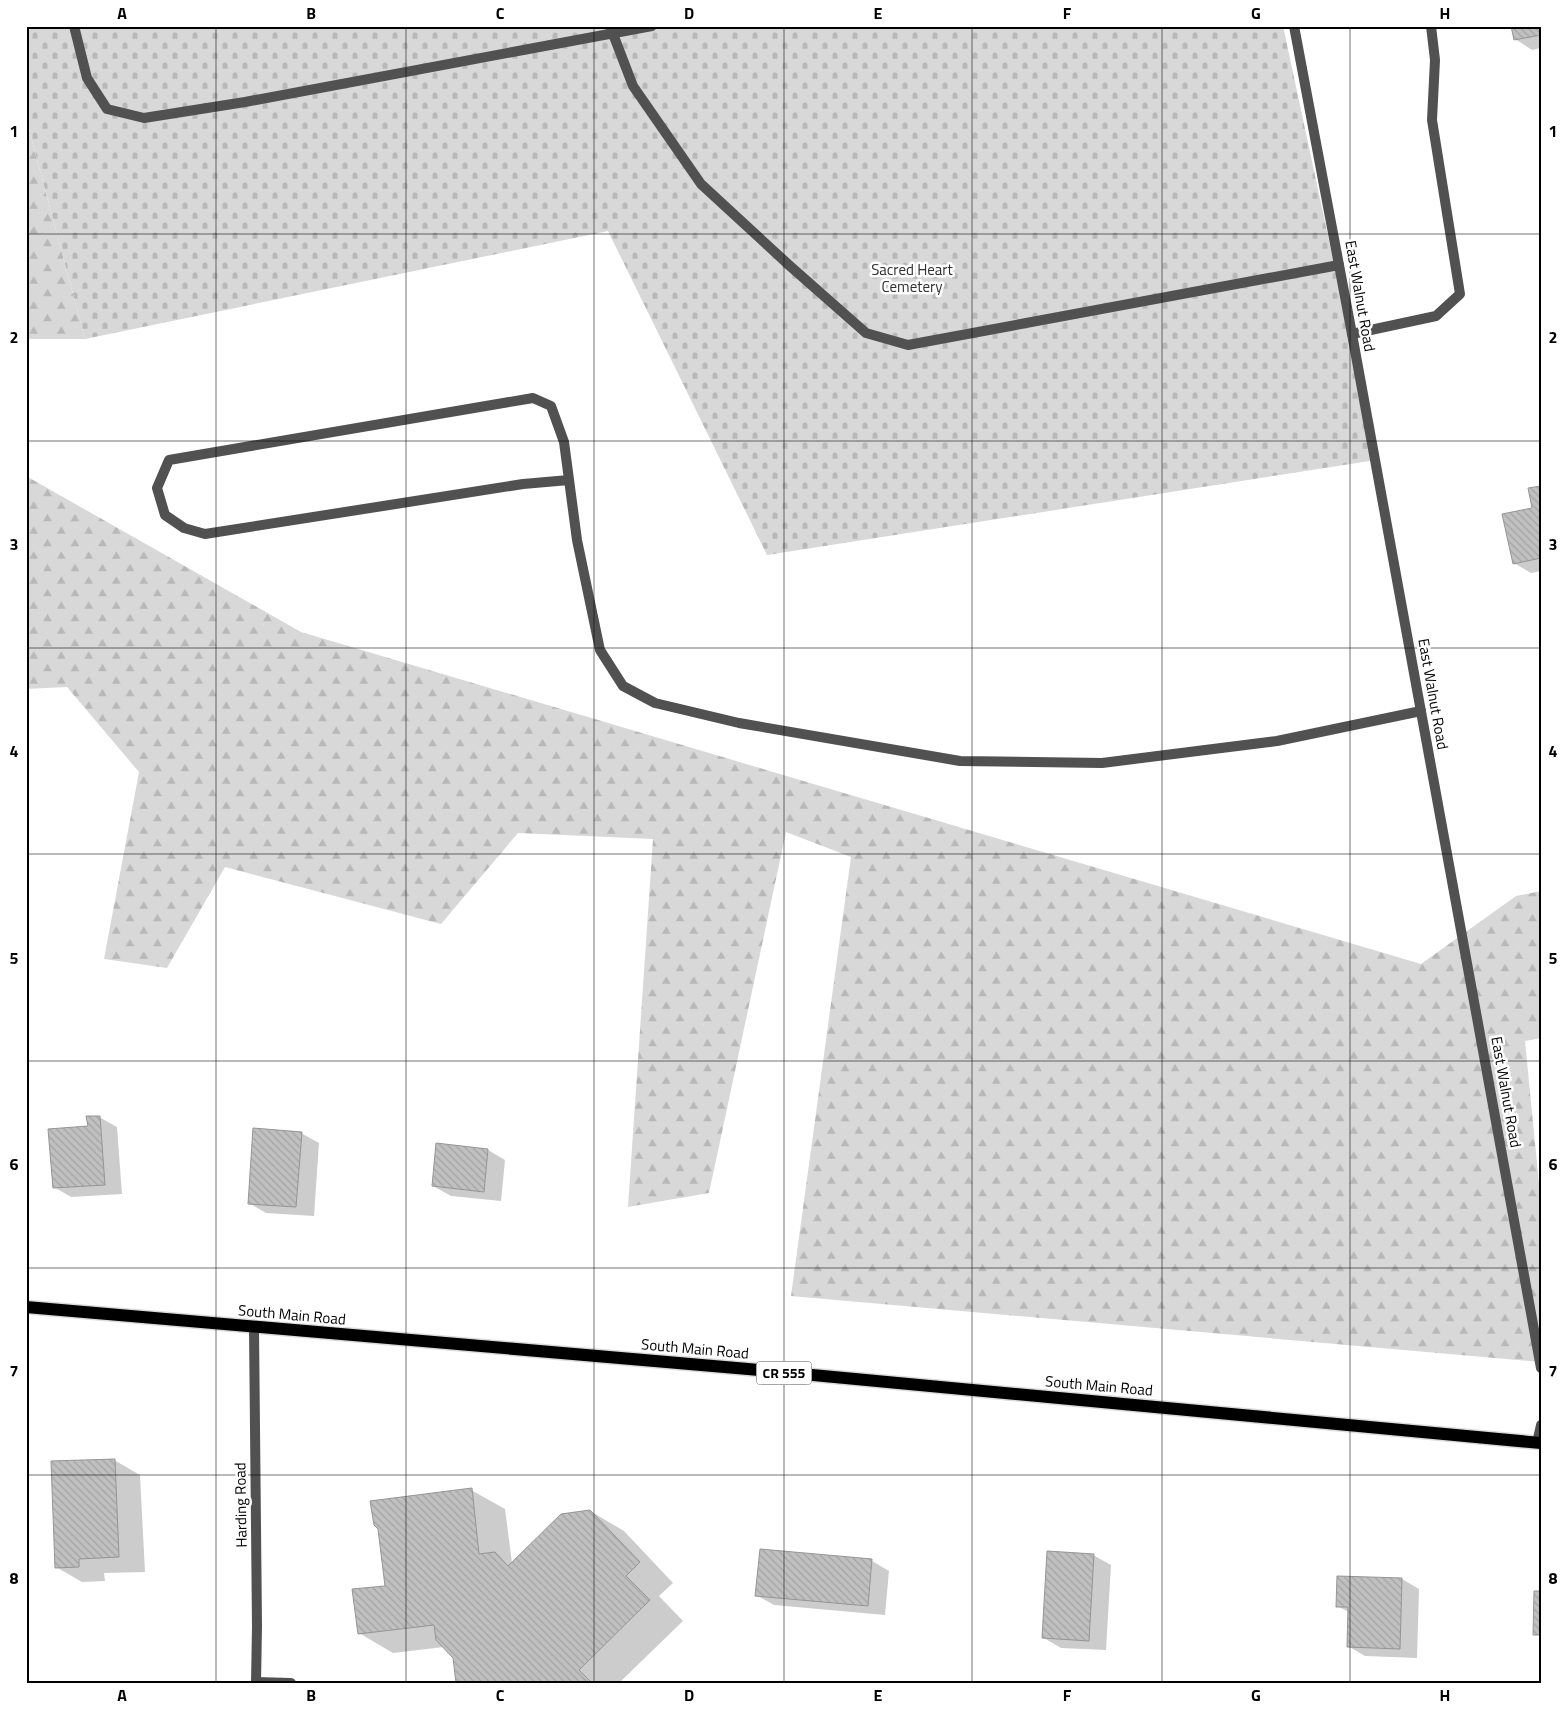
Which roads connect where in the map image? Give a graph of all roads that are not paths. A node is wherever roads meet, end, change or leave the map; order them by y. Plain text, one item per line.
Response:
1 (74, 26) edge
2 (652, 26) edge
3 (1294, 26) edge
4 (1431, 26) edge
5 (610, 30) edge
6 (1339, 265) junction
7 (1352, 334) junction
8 (569, 480) junction
9 (1421, 711) junction
10 (26, 1307) edge
11 (254, 1328) junction
12 (1541, 1368) edge
13 (1541, 1425) edge
14 (1539, 1443) edge
15 (256, 1682) edge
16 (291, 1683) edge

1 - 5 street
2 - 5 street
3 - 6 street, East Walnut Road
4 - 7 street
5 - 6 street
6 - 7 street, East Walnut Road
7 - 9 street, East Walnut Road
8 - 8 street
8 - 9 street
9 - 12 street, East Walnut Road
10 - 11 main road, South Main Road / CR 555
11 - 14 main road, South Main Road / CR 555
11 - 15 street, Harding Road
13 - 14 street
15 - 16 street

